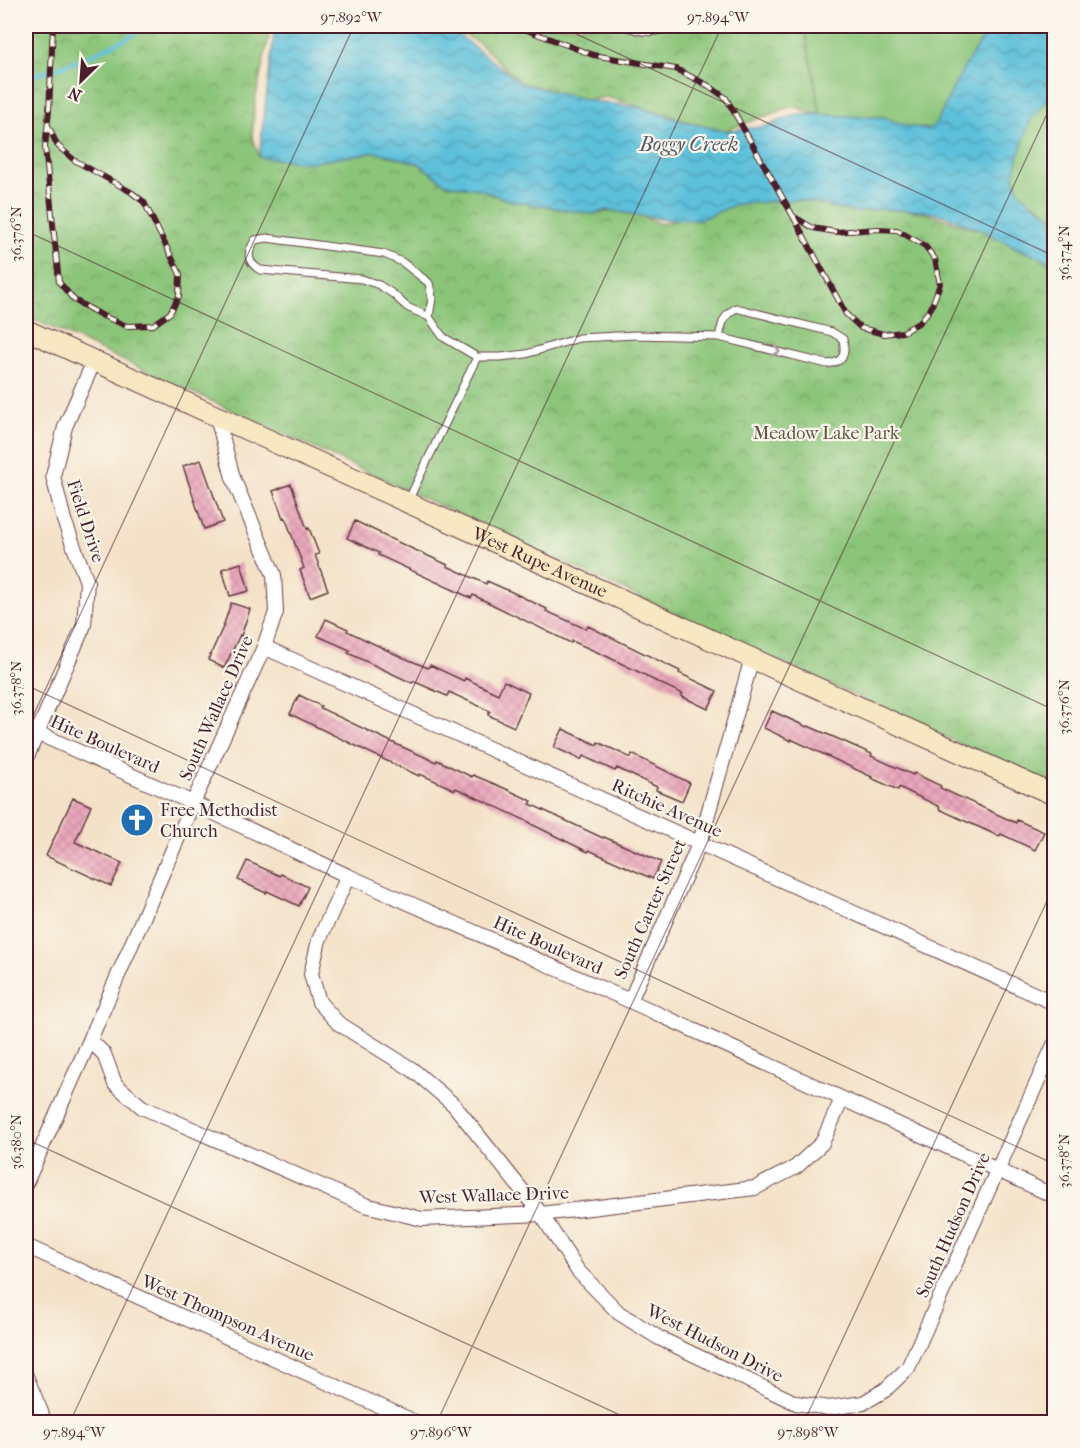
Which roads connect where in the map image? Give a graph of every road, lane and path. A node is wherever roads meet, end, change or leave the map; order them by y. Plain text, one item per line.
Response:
1 (624, 26) edge
2 (678, 26) edge
3 (429, 317) junction
4 (26, 330) edge
5 (719, 337) junction
6 (477, 357) junction
7 (94, 361) junction
8 (217, 417) junction
9 (407, 502) junction
10 (264, 647) junction
11 (752, 658) junction
12 (31, 731) edge
13 (26, 759) edge
14 (1054, 795) edge
15 (192, 803) junction
16 (700, 842) junction
17 (348, 876) junction
18 (630, 1001) junction
19 (1054, 1003) edge
20 (90, 1040) junction
21 (1054, 1045) edge
22 (843, 1099) junction
23 (998, 1169) junction
24 (26, 1183) edge
25 (1054, 1196) edge
26 (541, 1214) junction
27 (26, 1246) edge
28 (26, 1376) edge
29 (863, 1403) joint
30 (44, 1422) edge
31 (415, 1422) edge

1 - 2 lane
3 - 3 lane
3 - 6 lane
4 - 7 street, West Rupe Avenue
5 -> 5 lane
5 - 6 lane
6 - 9 lane
7 - 8 street, West Rupe Avenue
7 - 12 street, Field Drive
8 - 9 street, West Rupe Avenue
8 - 10 street, South Wallace Drive
9 - 11 street, West Rupe Avenue
10 - 15 street, South Wallace Drive
10 - 16 street, Ritchie Avenue
11 - 14 street, West Rupe Avenue
11 - 16 street, South Carter Street
12 - 13 street, Field Drive
12 - 15 street, Hite Boulevard
15 - 17 street, Hite Boulevard
15 - 20 street, South Wallace Drive
16 - 18 street, South Carter Street
16 - 19 street, Ritchie Avenue
17 - 18 street, Hite Boulevard
17 - 26 street, West Hudson Drive
18 - 22 street, Hite Boulevard
20 - 24 street, South Wallace Drive
20 - 26 street, West Wallace Drive
21 - 23 street, South Hudson Drive
22 - 23 street, Hite Boulevard
22 - 26 street, West Wallace Drive
23 - 25 street, Hite Boulevard
23 - 29 street, South Hudson Drive
26 - 29 street, West Hudson Drive
27 - 31 street, West Thompson Avenue
28 - 30 street

